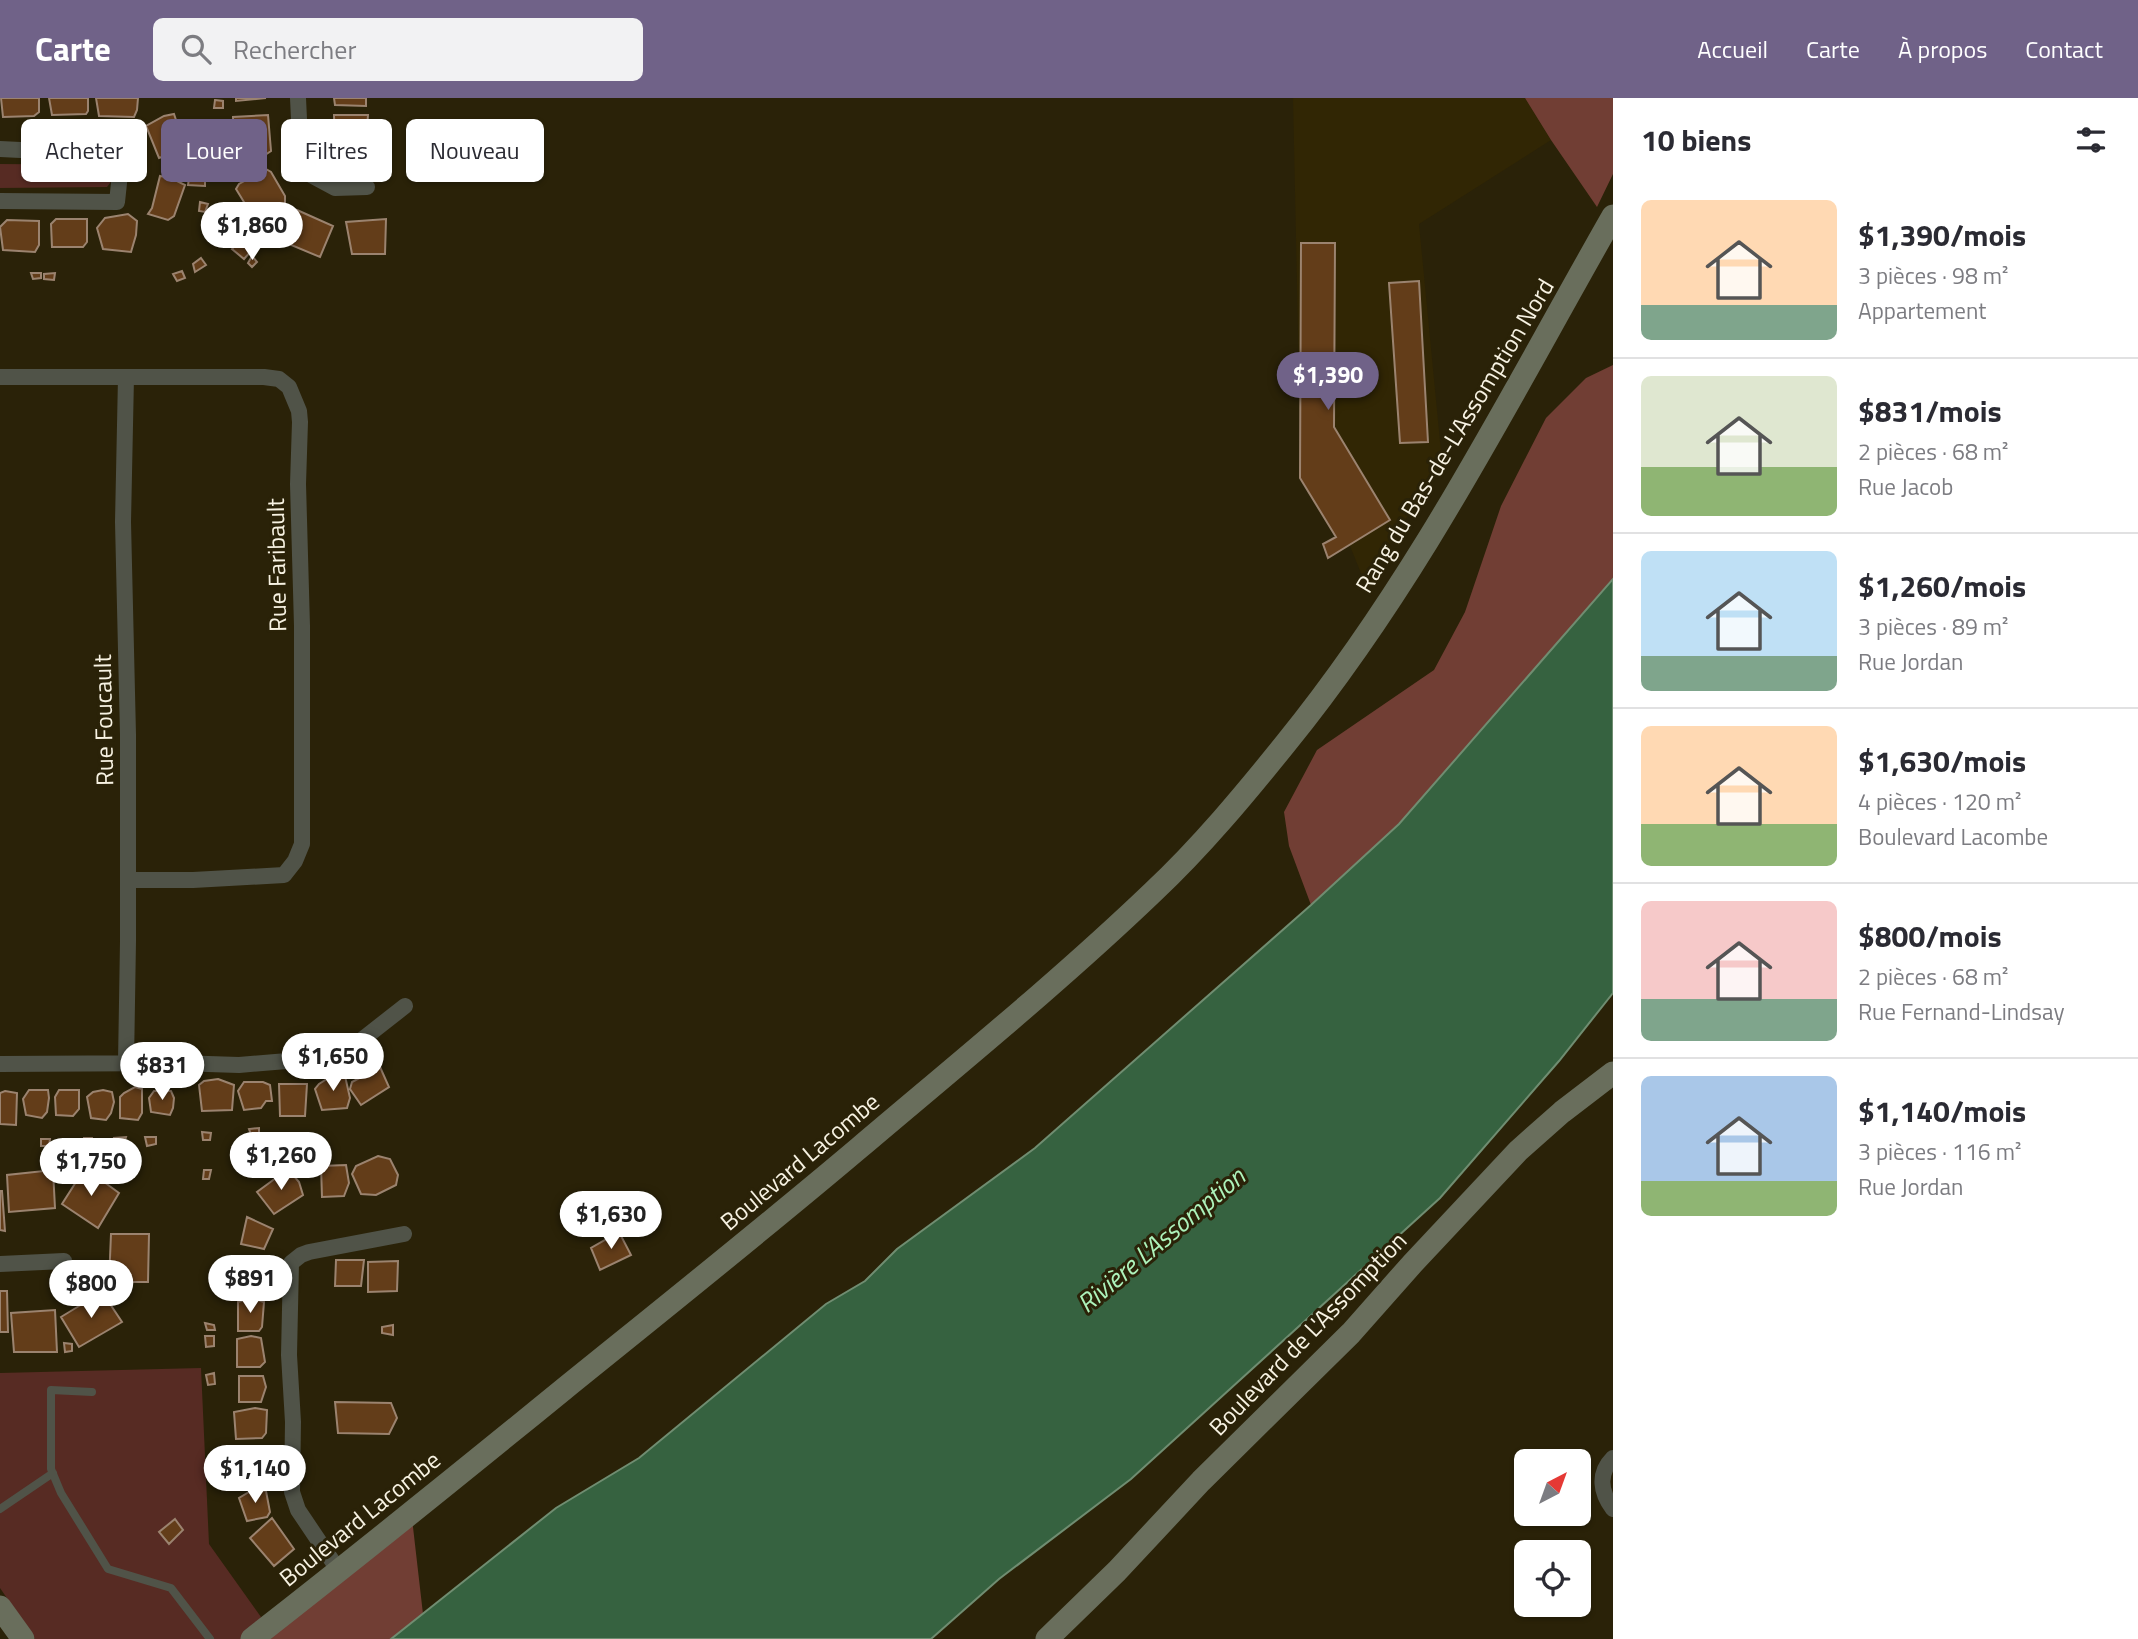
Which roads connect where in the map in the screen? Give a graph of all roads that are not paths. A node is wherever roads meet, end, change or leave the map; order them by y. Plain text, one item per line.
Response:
1 (298, 98) edge
2 (0, 149) edge
3 (367, 187) dead end
4 (0, 201) edge
5 (1613, 216) edge
6 (0, 377) edge
7 (126, 377) junction
8 (1258, 776) joint
9 (129, 880) junction
10 (405, 1006) dead end
11 (126, 1063) junction
12 (0, 1064) edge
13 (1613, 1073) edge
14 (404, 1234) dead end
15 (64, 1261) dead end
16 (0, 1264) edge
17 (92, 1392) dead end
18 (1613, 1458) edge
19 (53, 1473) junction
20 (0, 1508) edge
21 (1613, 1509) edge
22 (339, 1571) junction
23 (0, 1607) edge
24 (23, 1639) edge
25 (210, 1639) edge
26 (252, 1639) edge
27 (1047, 1639) edge

1 - 3 street
2 - 4 street
5 - 8 main road, Rang du Bas-de-L'Assomption Nord
6 - 7 street, Rue Faribault
7 - 9 street, Rue Foucault
7 - 9 street, Rue Faribault
8 - 22 main road, Boulevard Lacombe
9 - 11 street, Rue Foucault
10 - 11 street
11 - 12 street
13 - 27 main road, Boulevard de L'Assomption
14 - 22 street
15 - 16 street
17 - 19 lane
18 - 21 street
19 - 20 lane
19 - 25 lane
22 - 26 main road, Boulevard Lacombe
23 - 24 main road

